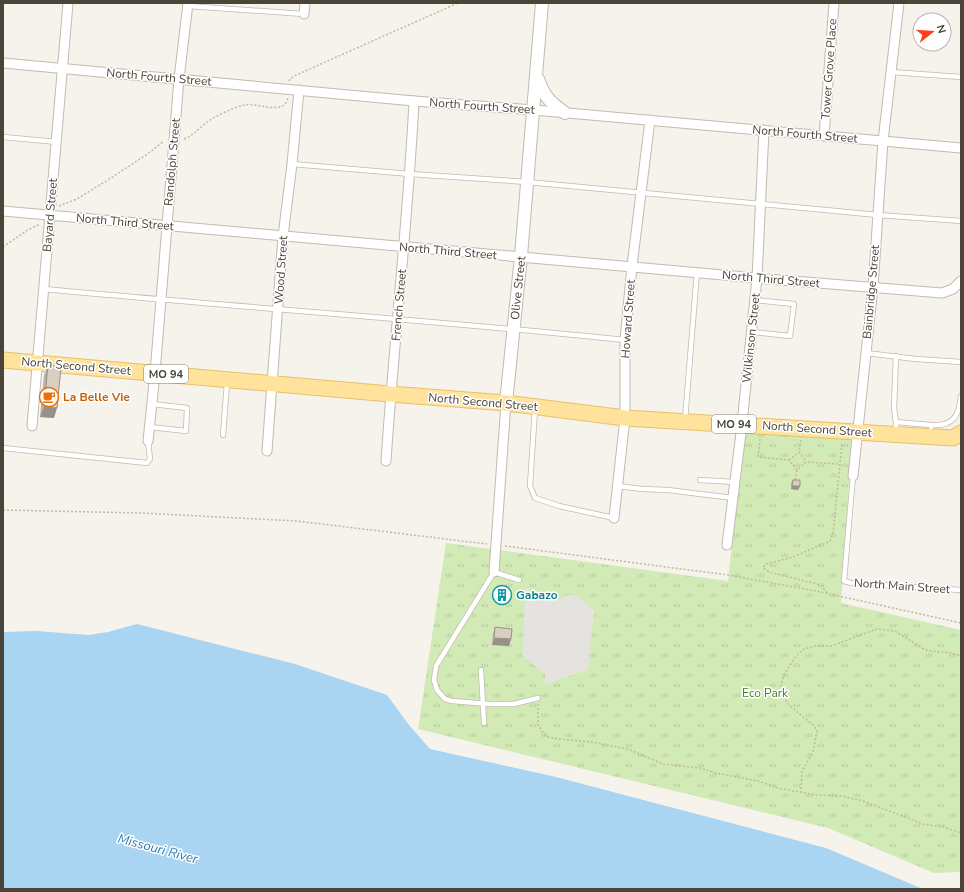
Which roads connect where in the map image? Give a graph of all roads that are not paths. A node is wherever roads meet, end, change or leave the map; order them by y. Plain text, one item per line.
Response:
1 (68, 3) edge
2 (306, 3) edge
3 (542, 3) edge
4 (834, 3) edge
5 (899, 3) edge
6 (188, 5) edge
7 (304, 14) joint
8 (3, 63) edge
9 (63, 68) junction
10 (891, 72) junction
11 (536, 73) junction
12 (961, 77) edge
13 (179, 79) junction
14 (299, 90) junction
15 (414, 101) junction
16 (534, 110) junction
17 (565, 113) junction
18 (650, 120) junction
19 (764, 130) junction
20 (824, 136) junction
21 (3, 137) edge
22 (883, 141) junction
23 (57, 142) junction
24 (961, 148) edge
25 (292, 164) junction
26 (410, 174) junction
27 (527, 182) junction
28 (641, 194) junction
29 (761, 204) junction
30 (3, 211) edge
31 (50, 215) junction
32 (878, 215) junction
33 (961, 221) edge
34 (167, 226) junction
35 (283, 236) junction
36 (404, 247) junction
37 (521, 256) junction
38 (632, 266) junction
39 (697, 272) junction
40 (757, 278) junction
41 (961, 281) edge
42 (873, 287) junction
43 (44, 289) junction
44 (160, 300) junction
45 (755, 300) junction
46 (278, 310) junction
47 (398, 319) junction
48 (514, 329) junction
49 (752, 332) junction
50 (626, 340) junction
51 (866, 353) junction
52 (896, 356) junction
53 (3, 360) edge
54 (37, 362) junction
55 (961, 362) edge
56 (155, 373) junction
57 (227, 379) junction
58 (272, 383) junction
59 (390, 394) junction
60 (961, 396) edge
61 (506, 403) junction
62 (152, 404) junction
63 (535, 407) junction
64 (625, 418) junction
65 (685, 421) junction
66 (742, 424) junction
67 (32, 426) dead end
68 (150, 427) junction
69 (896, 428) junction
70 (930, 431) junction
71 (857, 432) junction
72 (961, 433) edge
73 (223, 435) dead end
74 (148, 441) joint
75 (3, 448) edge
76 (267, 451) dead end
77 (386, 461) dead end
78 (853, 476) joint
79 (700, 480) dead end
80 (735, 482) junction
81 (618, 486) junction
82 (733, 498) junction
83 (614, 518) joint
84 (727, 545) dead end
85 (494, 572) junction
86 (519, 580) dead end
87 (844, 581) joint
88 (961, 590) edge
89 (481, 670) dead end
90 (538, 698) road end
91 (483, 704) junction
92 (484, 723) dead end

1 - 9 street, Bayard Street
2 - 7 street
3 - 11 street, Olive Street
4 - 20 street, Tower Grove Place
5 - 10 street, Bainbridge Street
6 - 7 lane
6 - 13 street, Randolph Street
8 - 9 street, North Fourth Street
9 - 13 street, North Fourth Street
9 - 23 street, Bayard Street
10 - 12 lane
10 - 22 street, Bainbridge Street
11 - 16 street, Olive Street
11 - 17 street
13 - 14 street, North Fourth Street
13 - 34 street, Randolph Street
14 - 15 street, North Fourth Street
14 - 25 street, Wood Street
15 - 16 street, North Fourth Street
15 - 26 street, French Street
16 - 17 street, North Fourth Street
16 - 27 street, Olive Street
17 - 18 street, North Fourth Street
18 - 19 street, North Fourth Street
18 - 28 street, Howard Street
19 - 20 street, North Fourth Street
19 - 29 street, Wilkinson Street
20 - 22 street, North Fourth Street
21 - 23 lane
22 - 24 street, North Fourth Street
22 - 32 street, Bainbridge Street
23 - 31 street, Bayard Street
25 - 26 lane
25 - 35 street, Wood Street
26 - 27 lane
26 - 36 street, French Street
27 - 28 lane
27 - 37 street, Olive Street
28 - 29 lane
28 - 38 street, Howard Street
29 - 32 lane
29 - 40 street, Wilkinson Street
30 - 31 street, North Third Street
31 - 34 street, North Third Street
31 - 43 street, Bayard Street
32 - 33 lane
32 - 42 street, Bainbridge Street
34 - 35 street, North Third Street
34 - 44 street, Randolph Street
35 - 36 street, North Third Street
35 - 46 street, Wood Street
36 - 37 street, North Third Street
36 - 47 street, French Street
37 - 38 street, North Third Street
37 - 48 street, Olive Street
38 - 39 street, North Third Street
38 - 50 street, Howard Street
39 - 40 street, North Third Street
39 - 65 lane
40 - 42 street, North Third Street
40 - 45 street, Wilkinson Street
41 - 42 street, North Third Street
42 - 51 street, Bainbridge Street
43 - 44 lane
43 - 54 street, Bayard Street
44 - 46 lane
44 - 56 street, Randolph Street
45 - 49 street, Wilkinson Street
45 - 49 lane
46 - 47 lane
46 - 58 street, Wood Street
47 - 48 lane
47 - 59 street, French Street
48 - 50 lane
48 - 61 street, Olive Street
49 - 66 street, Wilkinson Street
50 - 64 street, Howard Street
51 - 52 lane
51 - 71 street, Bainbridge Street
52 - 55 lane
52 - 69 lane
53 - 54 main road, North Second Street / MO 94
54 - 56 main road, North Second Street / MO 94
54 - 67 street, Bayard Street
56 - 57 main road, North Second Street / MO 94
56 - 62 street, Randolph Street
57 - 58 main road, North Second Street / MO 94
57 - 73 lane
58 - 59 main road, North Second Street / MO 94
58 - 76 street, Wood Street
59 - 61 main road, North Second Street / MO 94
59 - 77 street, French Street
60 - 70 lane
61 - 63 main road, North Second Street / MO 94
61 - 85 street, Olive Street
62 - 68 street, Randolph Street
62 - 68 lane
63 - 64 main road, North Second Street / MO 94
63 - 83 lane
64 - 65 main road, North Second Street / MO 94
64 - 81 street, Howard Street
65 - 66 main road, North Second Street / MO 94
66 - 71 main road, North Second Street / MO 94
66 - 80 street, Wilkinson Street
68 - 74 street, Randolph Street
69 - 70 main road, North Second Street / MO 94
69 - 71 main road, North Second Street / MO 94
70 - 72 main road, North Second Street / MO 94
71 - 78 street, Bainbridge Street
74 - 75 lane
78 - 87 lane, Bainbridge Street
79 - 80 lane
80 - 82 street, Wilkinson Street
81 - 82 lane
81 - 83 street, Howard Street
82 - 84 street, Wilkinson Street
85 - 86 lane
85 - 91 lane
87 - 88 lane, North Main Street
89 - 91 lane
90 - 91 lane
91 - 92 lane

